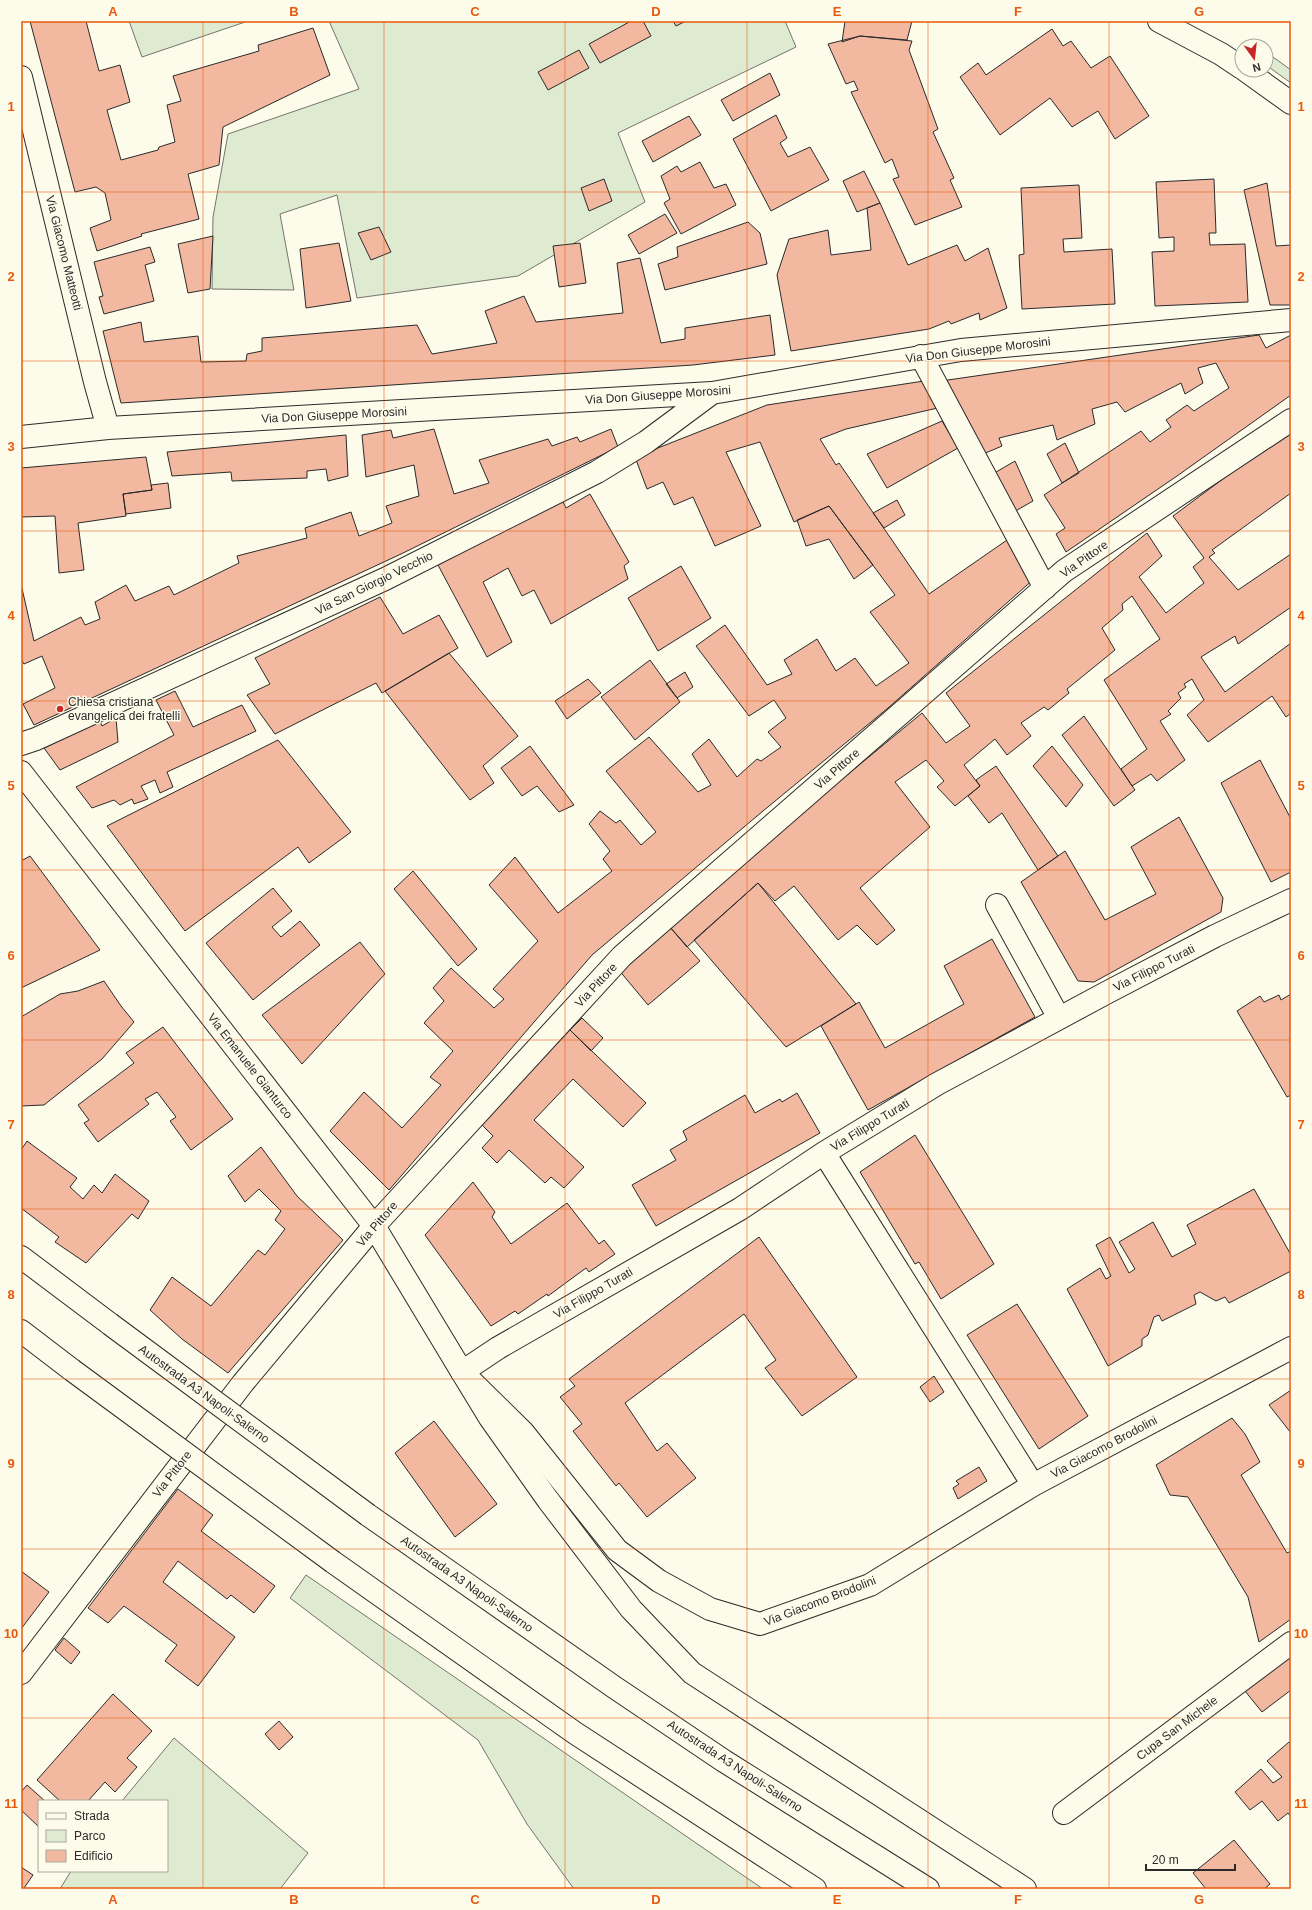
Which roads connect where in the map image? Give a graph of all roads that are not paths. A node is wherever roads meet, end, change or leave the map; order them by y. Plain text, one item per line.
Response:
1 (1159, 21) edge
2 (1234, 63) edge
3 (21, 77) edge
4 (1256, 78) edge
5 (1291, 103) edge
6 (1291, 320) edge
7 (921, 356) junction
8 (712, 393) junction
9 (1291, 420) edge
10 (108, 428) junction
11 (21, 437) edge
12 (1045, 588) junction
13 (21, 744) edge
14 (21, 772) edge
15 (1291, 900) edge
16 (997, 905) dead end
17 (1060, 1018) junction
18 (824, 1153) junction
19 (374, 1226) junction
20 (21, 1257) edge
21 (21, 1331) edge
22 (1291, 1348) edge
23 (462, 1372) junction
24 (1033, 1485) junction
25 (1291, 1643) edge
26 (21, 1673) edge
27 (1064, 1813) dead end
28 (815, 1889) edge
29 (928, 1889) edge
30 (1025, 1889) edge

1 - 2 main road
3 - 10 main road, Via Giacomo Matteotti
4 - 5 main road
6 - 7 main road, Via Don Giuseppe Morosini
7 - 8 main road, Via Don Giuseppe Morosini
7 - 12 main road
8 - 10 main road, Via Don Giuseppe Morosini
8 - 13 main road, Via San Giorgio Vecchio
9 - 12 main road, Via Pittore
10 - 11 main road, Via Don Giuseppe Morosini
12 - 19 main road, Via Pittore
14 - 19 main road, Via Emanuele Gianturco
15 - 17 main road, Via Filippo Turati
16 - 17 main road
17 - 18 main road, Via Filippo Turati
18 - 23 main road, Via Filippo Turati
18 - 24 main road
19 - 23 main road, Via Emanuele Gianturco
19 - 26 main road, Via Pittore
20 - 29 main road, Autostrada A3 Napoli-Salerno, bridge
21 - 28 main road, bridge
22 - 24 main road, Via Giacomo Brodolini
23 - 24 main road, Via Giacomo Brodolini
23 - 30 main road
25 - 27 main road, Cupa San Michele

